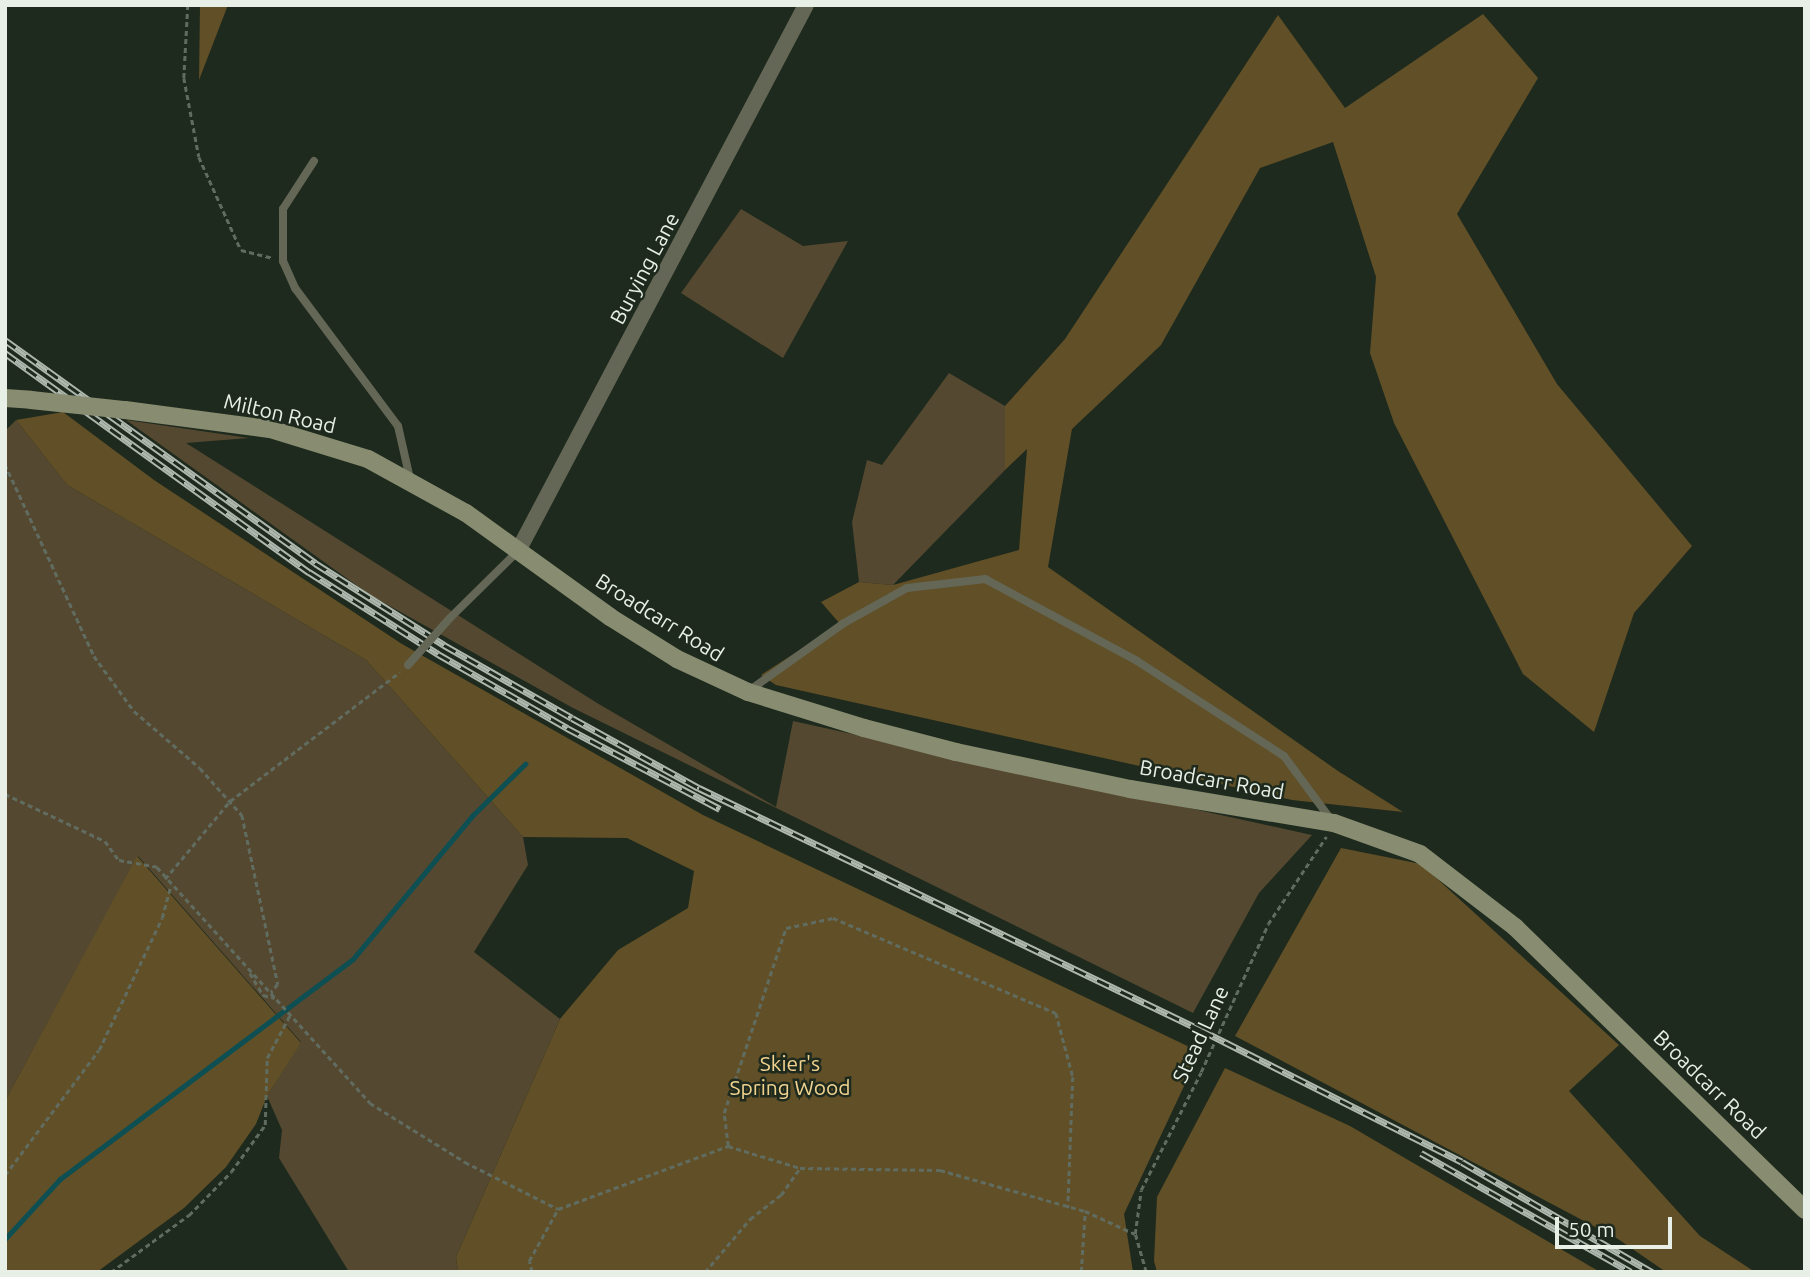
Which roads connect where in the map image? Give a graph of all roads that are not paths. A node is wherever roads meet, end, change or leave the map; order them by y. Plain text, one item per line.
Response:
1 (806, 5) edge
2 (314, 161) dead end
3 (5, 398) edge
4 (410, 481) junction
5 (518, 551) junction
6 (408, 665) road end
7 (748, 692) junction
8 (1334, 823) junction
9 (1805, 1210) edge

1 - 5 street, Burying Lane
2 - 4 lane
3 - 4 street, Milton Road, bridge
4 - 5 street, Milton Road
5 - 6 lane, bridge
5 - 7 street, Broadcarr Road
7 - 8 street, Broadcarr Road
7 - 8 lane
8 - 9 street, Broadcarr Road

